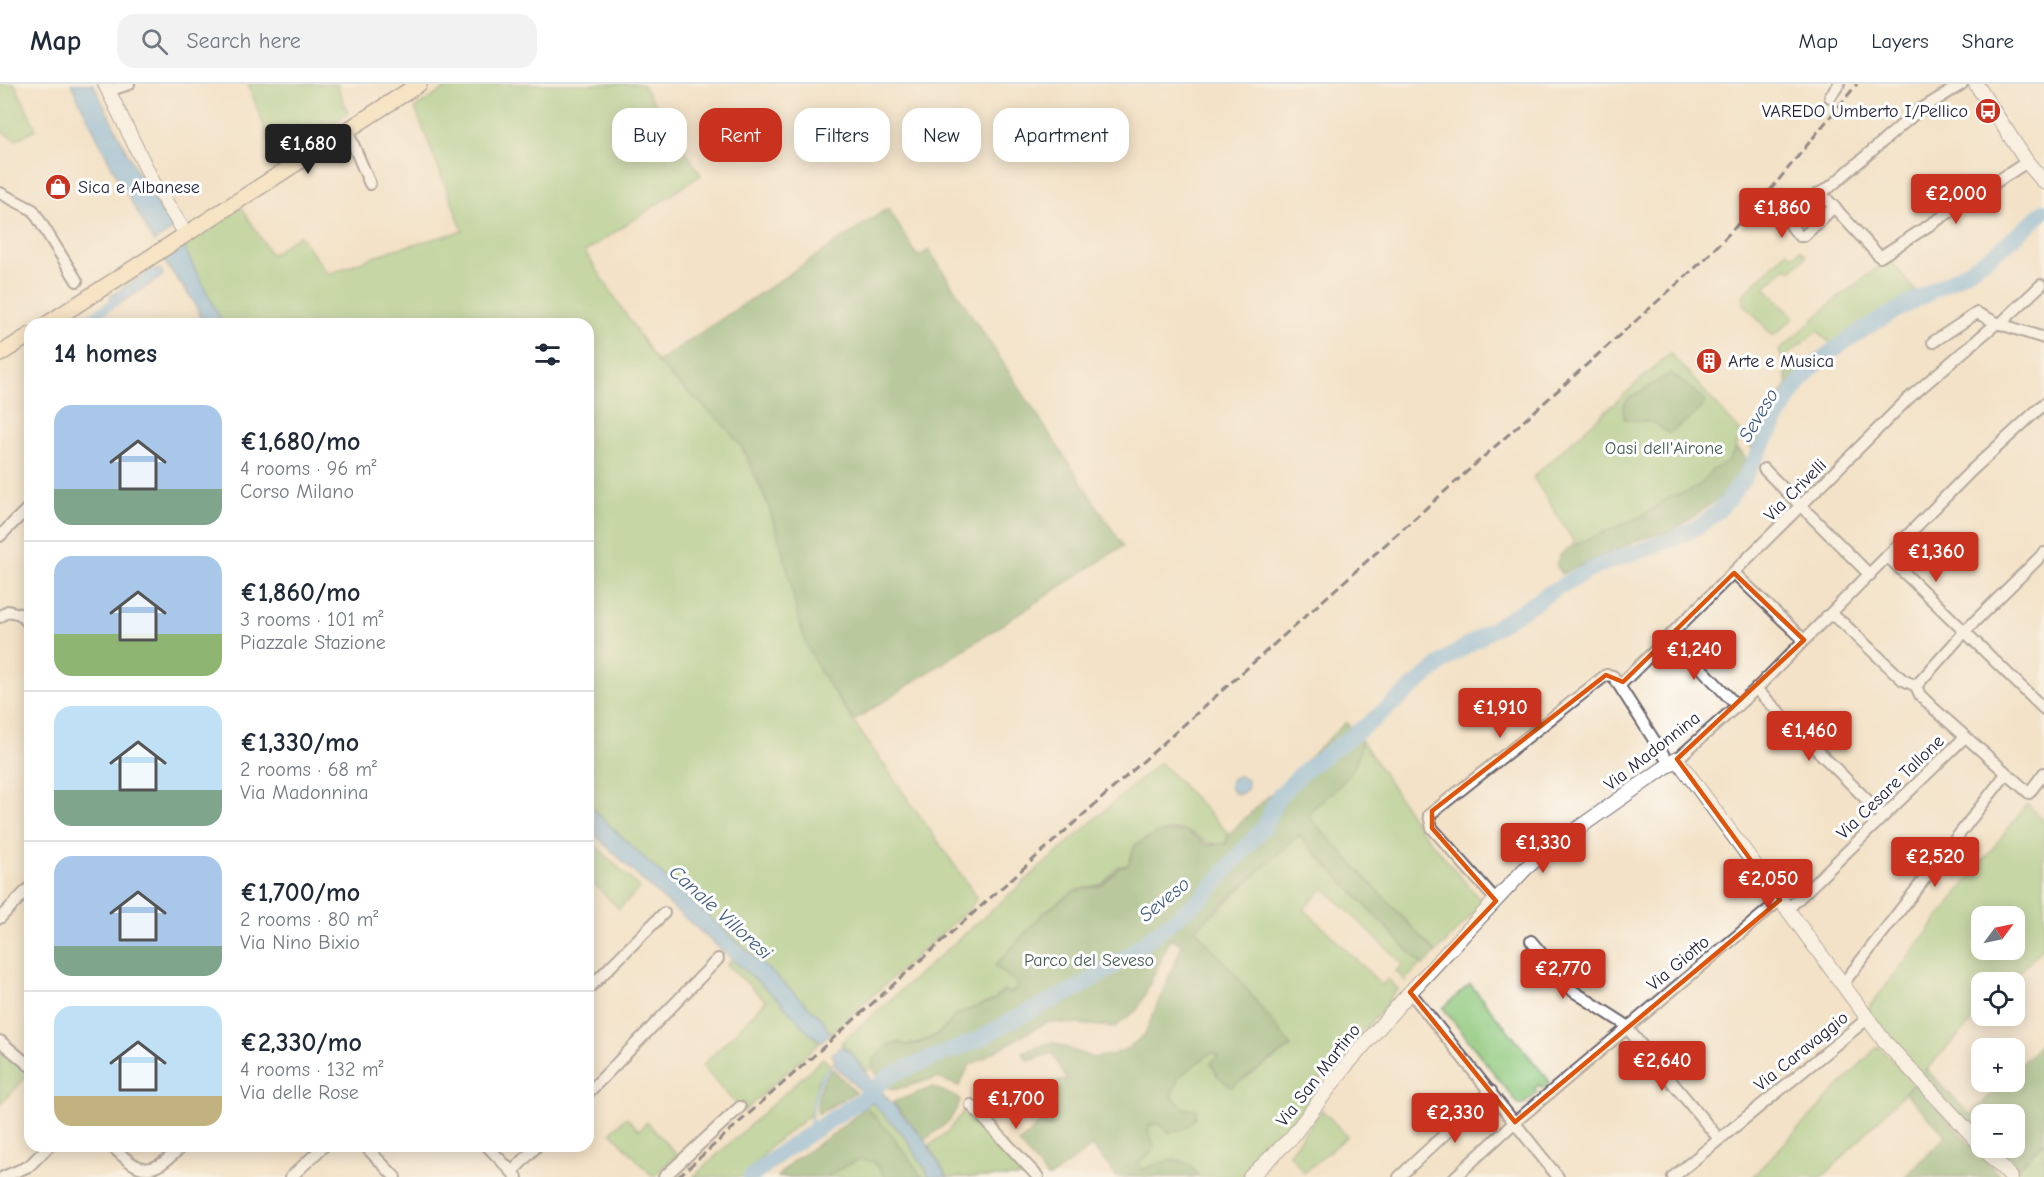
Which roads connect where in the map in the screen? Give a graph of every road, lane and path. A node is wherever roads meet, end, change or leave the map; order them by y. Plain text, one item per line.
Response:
1 (129, 84) edge
2 (419, 84) edge
3 (1839, 84) edge
4 (1962, 84) edge
5 (1976, 84) edge
6 (106, 88) edge
7 (1830, 97) dead end
8 (347, 130) junction
9 (2028, 162) junction
10 (2044, 182) edge
11 (370, 184) dead end
12 (0, 193) edge
13 (1821, 194) junction
14 (1834, 207) junction
15 (182, 236) junction
16 (77, 281) dead end
17 (2042, 285) dead end
18 (55, 318) edge
19 (2002, 321) junction
20 (2044, 338) edge
21 (24, 339) edge
22 (1933, 342) dead end
23 (0, 354) edge
24 (2044, 404) edge
25 (1764, 469) dead end
26 (1801, 507) junction
27 (24, 512) edge
28 (0, 536) edge
29 (2044, 552) edge
30 (1887, 556) junction
31 (1734, 573) junction
32 (1870, 575) junction
33 (1833, 614) junction
34 (2, 615) edge
35 (24, 619) edge
36 (1965, 632) junction
37 (1671, 636) junction
38 (1804, 640) junction
39 (1620, 685) junction
40 (1916, 686) junction
41 (1756, 689) junction
42 (1737, 706) junction
43 (2044, 709) edge
44 (1965, 737) junction
45 (1674, 762) junction
46 (2044, 772) edge
47 (2006, 774) junction
48 (1883, 816) junction
49 (24, 893) edge
50 (1496, 900) junction
51 (1784, 905) junction
52 (664, 913) dead end
53 (0, 918) edge
54 (1531, 941) dead end
55 (718, 959) dead end
56 (594, 983) edge
57 (1842, 985) junction
58 (1410, 992) junction
59 (1867, 1019) junction
60 (1628, 1027) junction
61 (0, 1041) edge
62 (24, 1061) edge
63 (594, 1087) edge
64 (1491, 1091) junction
65 (971, 1105) dead end
66 (740, 1107) dead end
67 (1515, 1122) junction
68 (1971, 1135) edge
69 (1719, 1139) junction
70 (43, 1152) edge
71 (119, 1152) edge
72 (176, 1152) edge
73 (318, 1152) edge
74 (371, 1152) edge
75 (493, 1152) edge
76 (532, 1152) edge
77 (1993, 1158) edge
78 (147, 1173) edge
79 (515, 1174) edge
80 (3, 1177) edge
81 (291, 1177) edge
82 (395, 1177) edge
83 (664, 1177) edge
84 (1038, 1177) edge
85 (1250, 1177) edge
86 (1399, 1177) edge
87 (1455, 1177) edge
88 (1558, 1177) edge
89 (1673, 1177) edge
90 (2011, 1177) edge

1 - 6 street
2 - 8 main road
3 - 7 street
4 - 13 street
5 - 9 street
6 - 15 street
8 - 11 street
8 - 15 main road
9 - 10 street
9 - 14 street
12 - 16 street
13 - 14 street
13 - 14 street
15 - 18 main road
17 - 19 street, Via Crivelli
19 - 20 street
19 - 22 street
19 - 26 street, Via Crivelli
21 - 23 main road
24 - 30 street, Via Madonnina
25 - 26 street
26 - 31 street, Via Crivelli
26 - 32 street
27 - 28 street
29 - 36 street
30 - 32 street, Via Madonnina
30 - 36 street
31 - 37 street, Via Crivelli
31 - 38 street
32 - 33 street, Via Madonnina
33 - 38 street, Via Madonnina
33 - 40 street
34 - 35 street
36 - 40 street
36 - 43 street
37 - 39 street, Via Crivelli
37 - 42 street
38 - 41 street, Via Madonnina
39 - 45 street
39 - 50 street
40 - 44 street
41 - 42 street, Via Madonnina
41 - 48 street
42 - 45 street, Via Madonnina
44 - 47 street
44 - 48 street, Via Cesare Tallone
45 - 50 street, Via Madonnina
45 - 51 street
46 - 47 street
47 - 57 street
48 - 51 street, Via Cesare Tallone
49 - 53 street
50 - 58 street, Via Madonnina
51 - 57 street
51 - 60 street, Via Giotto
52 - 56 street
54 - 60 street
55 - 63 street
57 - 59 street
58 - 64 street
58 - 85 street, Via San Martino
59 - 68 street
59 - 69 street, Via Caravaggio
60 - 67 street, Via Giotto
60 - 69 street
61 - 62 street
64 - 67 street
64 - 86 street
65 - 84 street
66 - 83 street
67 - 87 street, Via Giotto
67 - 88 street
69 - 89 street, Via Caravaggio
70 - 80 street
71 - 78 street
72 - 78 street
73 - 81 street
74 - 82 street
75 - 79 street
76 - 79 street
77 - 90 street

